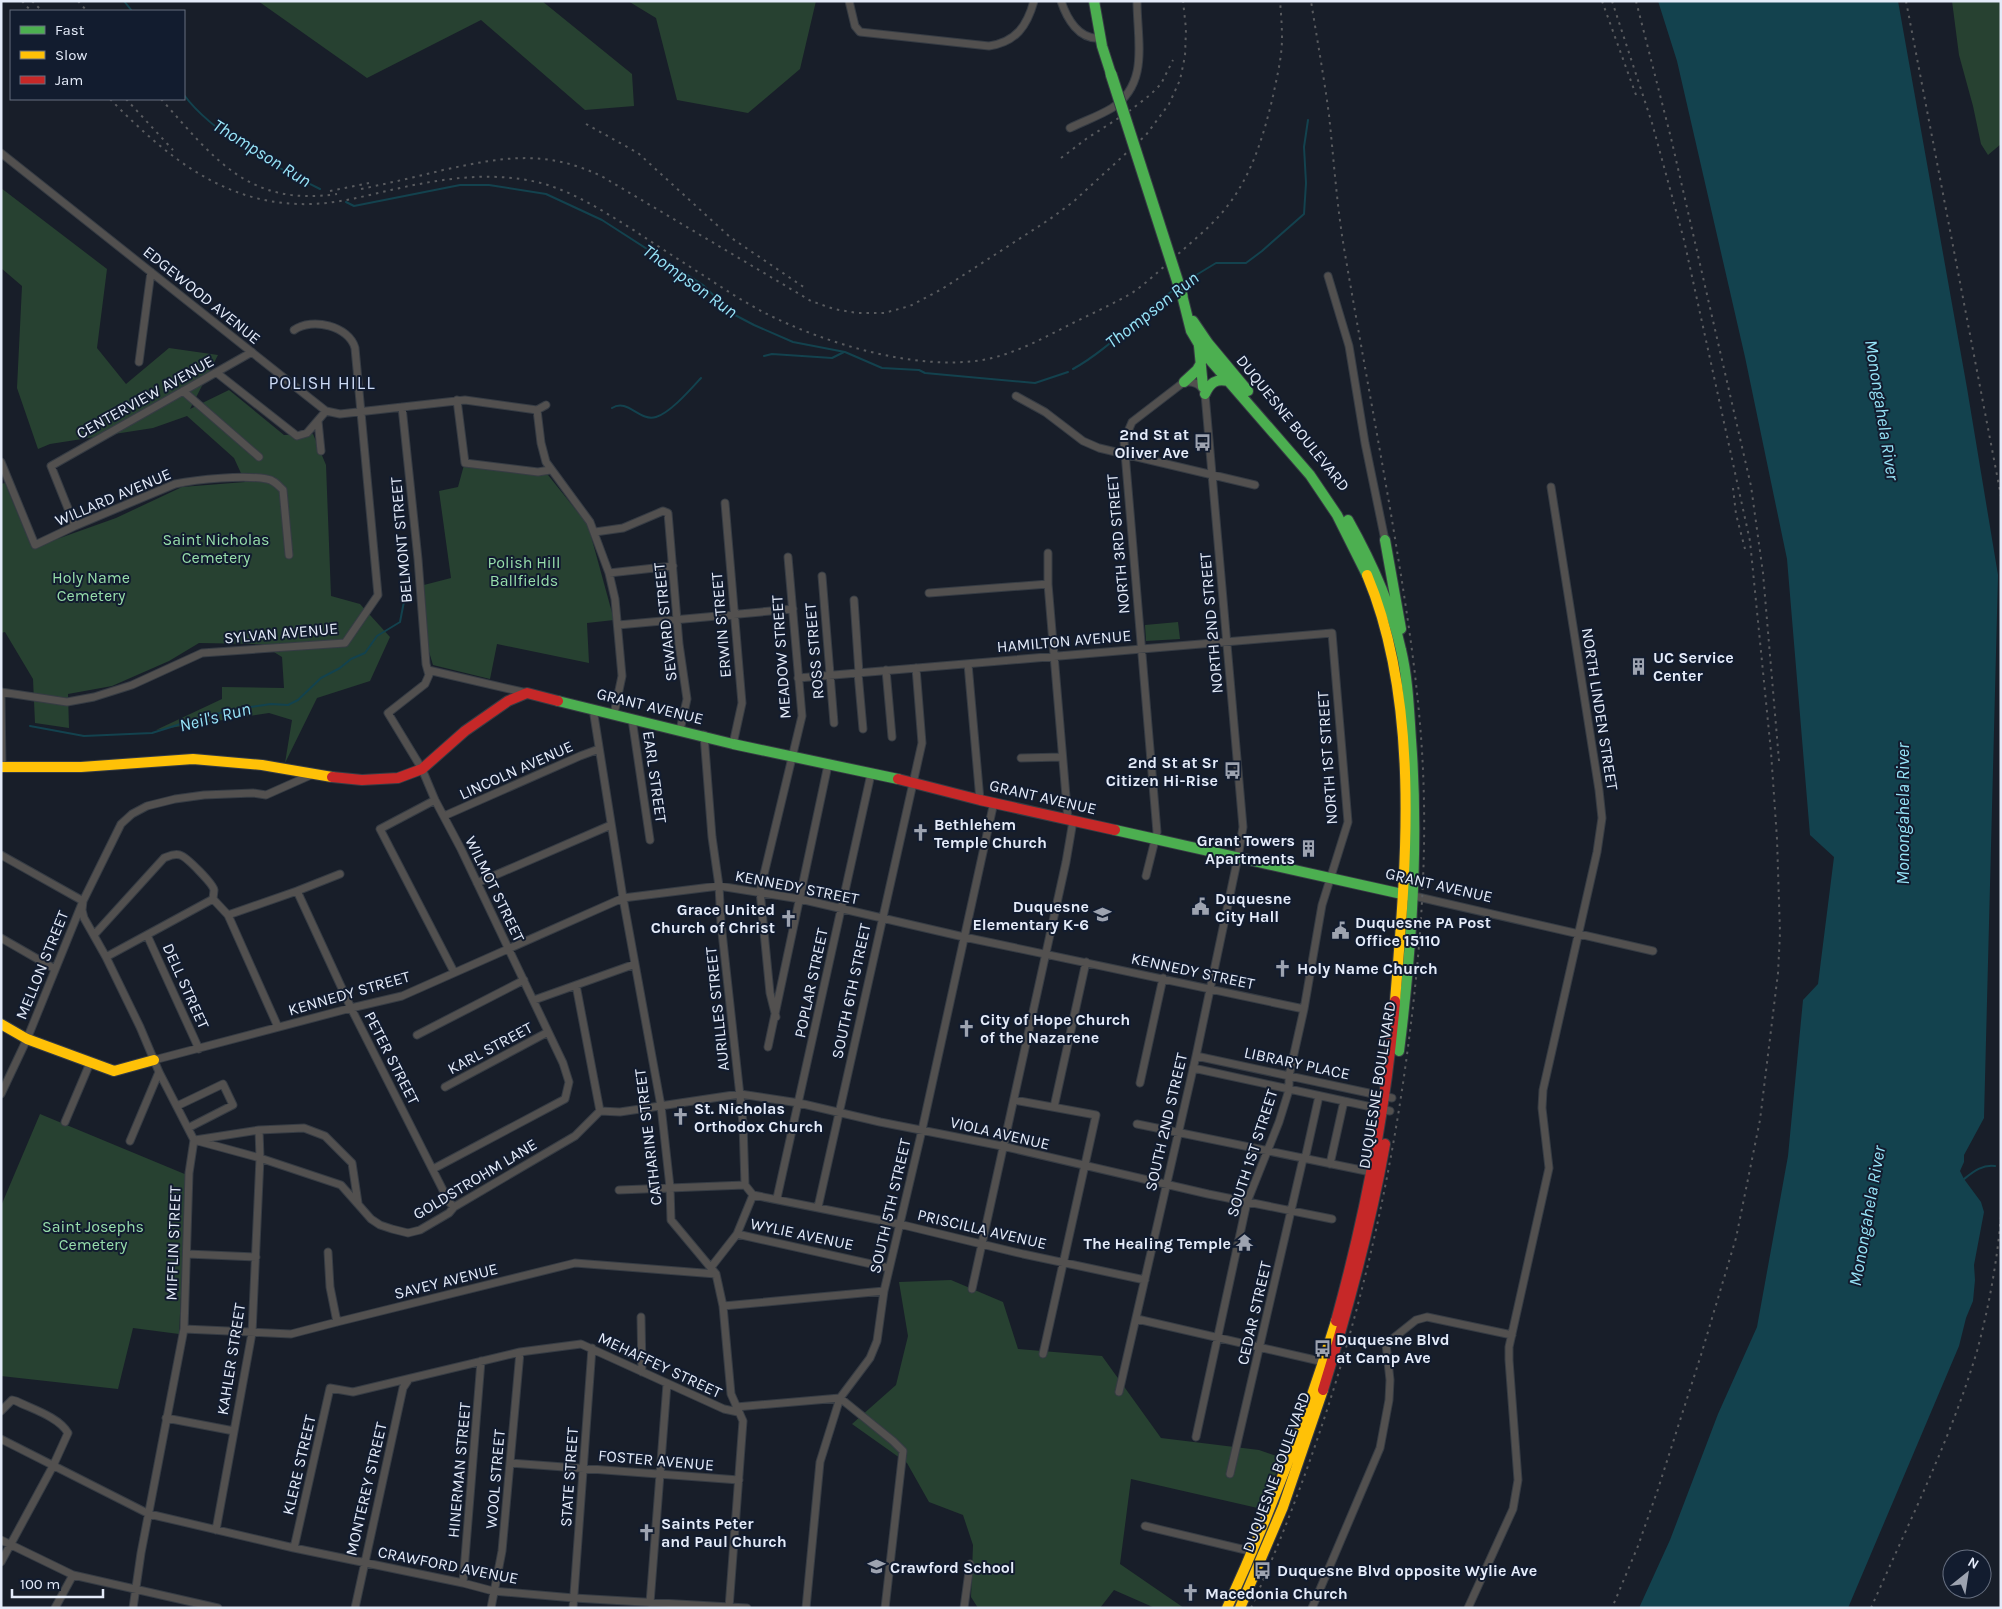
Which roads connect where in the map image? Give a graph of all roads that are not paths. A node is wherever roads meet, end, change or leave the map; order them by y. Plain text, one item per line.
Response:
1 (849, 1) edge
2 (1034, 1) edge
3 (1061, 1) edge
4 (1094, 1) edge
5 (1138, 1) edge
6 (1100, 38) junction
7 (1070, 128) dead end
8 (1, 153) edge
9 (152, 272) junction
10 (1328, 276) dead end
11 (1186, 311) junction
12 (294, 330) dead end
13 (1198, 344) junction
14 (252, 352) junction
15 (139, 362) dead end
16 (1201, 363) junction
17 (218, 373) junction
18 (1228, 381) junction
19 (1184, 382) junction
20 (1204, 390) junction
21 (183, 391) junction
22 (1016, 396) dead end
23 (457, 400) junction
24 (546, 404) dead end
25 (402, 407) junction
26 (537, 410) junction
27 (326, 411) junction
28 (360, 412) junction
29 (318, 421) junction
30 (321, 452) dead end
31 (1124, 455) junction
32 (259, 457) dead end
33 (1, 462) edge
34 (550, 470) junction
35 (1212, 475) junction
36 (1255, 485) dead end
37 (1552, 487) dead end
38 (724, 503) dead end
39 (75, 526) junction
40 (596, 532) junction
41 (1386, 540) junction
42 (1361, 551) junction
43 (1048, 553) dead end
44 (289, 555) dead end
45 (788, 557) dead end
46 (672, 566) junction
47 (609, 573) junction
48 (822, 576) dead end
49 (1048, 584) junction
50 (929, 593) dead end
51 (854, 600) dead end
52 (792, 609) junction
53 (734, 614) junction
54 (677, 620) junction
55 (618, 626) junction
56 (1332, 633) joint
57 (1227, 641) junction
58 (1141, 648) junction
59 (1054, 656) junction
60 (968, 664) junction
61 (916, 668) junction
62 (428, 670) junction
63 (886, 670) junction
64 (858, 673) junction
65 (830, 676) junction
66 (798, 678) junction
67 (1407, 678) junction
68 (1397, 688) junction
69 (1, 693) edge
70 (527, 693) junction
71 (593, 708) junction
72 (614, 714) junction
73 (632, 719) junction
74 (834, 723) dead end
75 (863, 729) dead end
76 (680, 730) junction
77 (704, 735) junction
78 (892, 736) dead end
79 (734, 744) junction
80 (599, 749) junction
81 (791, 755) junction
82 (1062, 757) junction
83 (1021, 758) dead end
84 (828, 765) junction
85 (2, 767) edge
86 (422, 769) junction
87 (314, 774) junction
88 (871, 774) junction
89 (913, 781) junction
90 (435, 800) junction
91 (980, 800) junction
92 (994, 802) junction
93 (444, 816) junction
94 (1071, 820) junction
95 (611, 825) junction
96 (1155, 839) junction
97 (650, 840) dead end
98 (1, 855) edge
99 (1238, 857) junction
100 (340, 874) dead end
101 (1146, 876) dead end
102 (1332, 878) junction
103 (477, 883) junction
104 (720, 886) junction
105 (298, 891) junction
106 (760, 891) junction
107 (1409, 895) junction
108 (623, 898) junction
109 (213, 899) junction
110 (800, 899) junction
111 (83, 901) junction
112 (842, 908) junction
113 (228, 915) junction
114 (882, 918) junction
115 (1578, 934) junction
116 (94, 935) junction
117 (147, 935) junction
118 (964, 937) junction
119 (1, 938) edge
120 (509, 948) junction
121 (1654, 951) dead end
122 (1045, 954) junction
123 (106, 957) junction
124 (1086, 962) junction
125 (635, 964) junction
126 (55, 969) junction
127 (454, 972) junction
128 (1163, 978) junction
129 (524, 980) junction
130 (576, 985) junction
131 (1210, 990) junction
132 (534, 1000) junction
133 (351, 1008) junction
134 (1304, 1009) junction
135 (776, 1017) junction
136 (1, 1024) edge
137 (278, 1027) junction
138 (548, 1032) junction
139 (417, 1035) dead end
140 (27, 1039) junction
141 (768, 1047) dead end
142 (199, 1049) junction
143 (1196, 1056) junction
144 (154, 1060) junction
145 (90, 1063) junction
146 (1193, 1068) junction
147 (159, 1072) junction
148 (1289, 1076) junction
149 (1140, 1083) dead end
150 (445, 1087) dead end
151 (1288, 1090) junction
152 (1, 1094) edge
153 (740, 1094) junction
154 (1320, 1096) junction
155 (1389, 1097) junction
156 (1014, 1100) junction
157 (1344, 1101) junction
158 (799, 1103) junction
159 (177, 1106) junction
160 (661, 1106) junction
161 (1054, 1107) junction
162 (1387, 1110) junction
163 (600, 1112) junction
164 (838, 1112) junction
165 (65, 1122) dead end
166 (1137, 1124) dead end
167 (188, 1128) junction
168 (259, 1130) junction
169 (922, 1130) junction
170 (1177, 1132) junction
171 (194, 1140) junction
172 (130, 1141) dead end
173 (1002, 1146) junction
174 (1266, 1152) junction
175 (260, 1158) junction
176 (1304, 1159) junction
177 (1330, 1164) junction
178 (1085, 1165) junction
179 (433, 1169) junction
180 (1371, 1172) junction
181 (1165, 1184) junction
182 (745, 1185) junction
183 (670, 1187) junction
184 (619, 1190) dead end
185 (753, 1195) junction
186 (777, 1198) junction
187 (1247, 1202) junction
188 (358, 1204) junction
189 (454, 1207) junction
190 (818, 1207) junction
191 (1292, 1211) junction
192 (1332, 1219) dead end
193 (899, 1224) junction
194 (737, 1234) junction
195 (982, 1244) junction
196 (328, 1252) dead end
197 (187, 1254) junction
198 (256, 1257) junction
199 (1064, 1261) junction
200 (712, 1266) junction
201 (890, 1268) junction
202 (716, 1274) junction
203 (1145, 1280) junction
204 (972, 1288) dead end
205 (884, 1291) junction
206 (723, 1306) junction
207 (641, 1317) dead end
208 (1138, 1319) junction
209 (337, 1322) junction
210 (184, 1330) junction
211 (252, 1333) junction
212 (1512, 1335) junction
213 (1219, 1337) junction
214 (592, 1348) junction
215 (1260, 1348) junction
216 (520, 1352) junction
217 (1043, 1354) dead end
218 (481, 1361) junction
219 (1324, 1362) junction
220 (642, 1372) junction
221 (409, 1379) junction
222 (667, 1384) junction
223 (330, 1388) joint
224 (1120, 1392) dead end
225 (840, 1398) junction
226 (738, 1409) junction
227 (1, 1411) edge
228 (166, 1418) junction
229 (234, 1431) junction
230 (1196, 1437) dead end
231 (1, 1439) edge
232 (510, 1463) junction
233 (53, 1466) junction
234 (583, 1468) junction
235 (661, 1474) junction
236 (1230, 1474) dead end
237 (739, 1480) junction
238 (149, 1514) junction
239 (1145, 1526) dead end
240 (216, 1530) junction
241 (1, 1540) edge
242 (10, 1545) junction
243 (294, 1548) junction
244 (1258, 1553) junction
245 (1, 1562) edge
246 (364, 1562) junction
247 (970, 1564) dead end
248 (73, 1575) junction
249 (462, 1582) junction
250 (135, 1590) junction
251 (493, 1591) junction
252 (574, 1598) junction
253 (650, 1603) junction
254 (729, 1607) edge
255 (55, 1608) edge
256 (133, 1608) edge
257 (218, 1608) edge
258 (355, 1608) edge
259 (491, 1608) edge
260 (573, 1608) edge
261 (747, 1608) edge
262 (806, 1608) edge
263 (885, 1608) edge
264 (964, 1608) edge
265 (1228, 1608) edge
266 (1240, 1608) edge
267 (1312, 1608) edge
268 (1468, 1608) edge

1 - 2 street
3 - 6 street
4 - 6 main road, DUQUESNE BOULEVARD
5 - 7 street
6 - 11 main road, DUQUESNE BOULEVARD, bridge
8 - 9 street, EDGEWOOD AVENUE
9 - 14 street, EDGEWOOD AVENUE
9 - 15 street
10 - 41 street
11 - 13 main road, DUQUESNE BOULEVARD
11 - 42 main road, DUQUESNE BOULEVARD
12 - 28 street, SYLVAN AVENUE
13 - 16 main road
13 - 18 main road, DUQUESNE BOULEVARD
14 - 17 street, CENTERVIEW AVENUE
14 - 27 street, EDGEWOOD AVENUE
16 - 19 main road
16 - 20 main road
17 - 21 street, CENTERVIEW AVENUE
17 - 29 street
18 - 20 main road
18 - 42 main road, DUQUESNE BOULEVARD
19 - 20 street
19 - 31 street, NORTH 3RD STREET
20 - 35 street, NORTH 2ND STREET
21 - 32 street
21 - 39 street, CENTERVIEW AVENUE
22 - 31 street
23 - 25 street
23 - 26 street
23 - 34 street
24 - 26 street
25 - 28 street
25 - 62 street, BELMONT STREET
26 - 34 street
27 - 28 street
27 - 29 street
28 - 69 street, SYLVAN AVENUE
29 - 30 street
31 - 35 street
31 - 58 street, NORTH 3RD STREET
33 - 39 street, WILLARD AVENUE
34 - 40 street
35 - 36 street
35 - 57 street, NORTH 2ND STREET
37 - 115 street, NORTH LINDEN STREET
38 - 53 street, ERWIN STREET
39 - 44 street, WILLARD AVENUE
40 - 46 street, SEWARD STREET
40 - 47 street
41 - 42 main road
41 - 67 main road
42 - 67 main road, DUQUESNE BOULEVARD
42 - 68 main road, DUQUESNE BOULEVARD
43 - 49 street
45 - 52 street, MEADOW STREET
46 - 47 street
46 - 54 street, SEWARD STREET
47 - 55 street
48 - 65 street, ROSS STREET
49 - 50 street
49 - 59 street
51 - 64 street
52 - 53 street
52 - 66 street, MEADOW STREET
53 - 54 street
53 - 79 street, ERWIN STREET
54 - 55 street
54 - 76 street, SEWARD STREET
55 - 72 street
56 - 57 street, HAMILTON AVENUE
56 - 102 street, NORTH 1ST STREET
57 - 58 street, HAMILTON AVENUE
57 - 99 street, NORTH 2ND STREET
58 - 59 street, HAMILTON AVENUE
58 - 96 street, NORTH 3RD STREET
59 - 60 street, HAMILTON AVENUE
59 - 82 street
60 - 61 street, HAMILTON AVENUE
60 - 91 street
61 - 63 street, HAMILTON AVENUE
61 - 89 street, SOUTH 6TH STREET
62 - 70 street, GRANT AVENUE
62 - 86 street, WILMOT STREET
63 - 64 street, HAMILTON AVENUE
63 - 78 street
64 - 65 street, HAMILTON AVENUE
64 - 75 street
65 - 66 street, HAMILTON AVENUE
65 - 74 street, ROSS STREET
66 - 81 street, MEADOW STREET
67 - 68 main road
67 - 107 main road, DUQUESNE BOULEVARD
68 - 107 main road, DUQUESNE BOULEVARD
69 - 85 street
70 - 71 main road, GRANT AVENUE
70 - 86 main road
71 - 72 main road, GRANT AVENUE
71 - 80 street, CATHARINE STREET
72 - 73 main road, GRANT AVENUE
73 - 76 main road, GRANT AVENUE
73 - 97 street, EARL STREET
76 - 77 main road, GRANT AVENUE
77 - 79 main road, GRANT AVENUE
77 - 104 street, AURILLES STREET
79 - 81 main road, GRANT AVENUE
80 - 93 street, LINCOLN AVENUE
80 - 95 street, CATHARINE STREET
81 - 84 main road, GRANT AVENUE
81 - 106 street, MEADOW STREET
82 - 83 street
82 - 94 street
84 - 88 main road, GRANT AVENUE
84 - 110 street
85 - 87 main road
86 - 87 main road
86 - 90 street, WILMOT STREET
87 - 111 street, MELLON STREET
88 - 89 main road, GRANT AVENUE
88 - 112 street, POPLAR STREET
89 - 91 main road, GRANT AVENUE
89 - 114 street, SOUTH 6TH STREET
90 - 93 street, WILMOT STREET
90 - 127 street
91 - 92 main road, GRANT AVENUE
92 - 94 main road, GRANT AVENUE
92 - 118 street, SOUTH 5TH STREET
93 - 103 street, WILMOT STREET
94 - 96 main road, GRANT AVENUE
94 - 122 street
95 - 103 street
95 - 108 street, CATHARINE STREET
96 - 99 main road, GRANT AVENUE
96 - 101 street, NORTH 3RD STREET
98 - 111 street
99 - 102 main road, GRANT AVENUE
99 - 131 street, SOUTH 2ND STREET
100 - 105 street
102 - 107 main road, GRANT AVENUE
102 - 134 street, SOUTH 1ST STREET
103 - 120 street, WILMOT STREET
104 - 106 street, KENNEDY STREET
104 - 108 street, KENNEDY STREET
104 - 153 street, AURILLES STREET
105 - 113 street
105 - 133 street, PETER STREET
106 - 110 street, KENNEDY STREET
106 - 135 street, MEADOW STREET
107 - 115 street, GRANT AVENUE
107 - 155 main road, DUQUESNE BOULEVARD
108 - 120 street, KENNEDY STREET
108 - 125 street, CATHARINE STREET
109 - 113 street
109 - 116 street
109 - 117 street
110 - 112 street, KENNEDY STREET
110 - 135 street
111 - 116 street
111 - 126 street, MELLON STREET
112 - 114 street, KENNEDY STREET
112 - 158 street, POPLAR STREET
113 - 137 street
114 - 118 street, KENNEDY STREET
114 - 164 street, SOUTH 6TH STREET
115 - 121 street, GRANT AVENUE
115 - 212 street, NORTH LINDEN STREET
116 - 123 street
117 - 123 street
117 - 142 street, DELL STREET
118 - 122 street, KENNEDY STREET
118 - 169 street, SOUTH 5TH STREET
119 - 126 street
120 - 127 street, KENNEDY STREET
120 - 129 street, WILMOT STREET
122 - 124 street, KENNEDY STREET
122 - 156 street
123 - 144 street
124 - 128 street, KENNEDY STREET
124 - 161 street
125 - 130 street
125 - 160 street, CATHARINE STREET
126 - 140 street, MELLON STREET
127 - 133 street, KENNEDY STREET
128 - 131 street, KENNEDY STREET
128 - 149 street
129 - 132 street, WILMOT STREET
129 - 139 street
130 - 132 street
130 - 163 street
131 - 134 street, KENNEDY STREET
131 - 143 street, SOUTH 2ND STREET
132 - 138 street, WILMOT STREET
133 - 137 street, KENNEDY STREET
133 - 179 street, PETER STREET
134 - 148 street, SOUTH 1ST STREET
135 - 141 street
136 - 140 main road
137 - 142 street, KENNEDY STREET
138 - 150 street, KARL STREET
138 - 179 street, WILMOT STREET
140 - 145 main road
140 - 152 street, MELLON STREET
142 - 144 street, KENNEDY STREET
143 - 146 street, SOUTH 2ND STREET
143 - 148 street, LIBRARY PLACE
144 - 145 main road
144 - 147 street
145 - 165 street
146 - 151 street, LIBRARY PLACE
146 - 170 street, SOUTH 2ND STREET
147 - 159 street
147 - 172 street
148 - 151 street, SOUTH 1ST STREET
148 - 155 street, LIBRARY PLACE
151 - 154 street, LIBRARY PLACE
151 - 174 street, SOUTH 1ST STREET
153 - 158 street, VIOLA AVENUE
153 - 160 street, VIOLA AVENUE
153 - 182 street, AURILLES STREET
154 - 157 street, LIBRARY PLACE
154 - 176 street, CEDAR STREET
155 - 162 main road, DUQUESNE BOULEVARD
156 - 161 street
156 - 173 street
157 - 162 street, LIBRARY PLACE
157 - 177 street
158 - 164 street, VIOLA AVENUE
158 - 186 street, POPLAR STREET
159 - 167 street
159 - 167 street
160 - 163 street
160 - 183 street, CATHARINE STREET
161 - 178 street
162 - 180 main road
162 - 244 main road, DUQUESNE BOULEVARD
163 - 189 street, GOLDSTROHM LANE
164 - 169 street, VIOLA AVENUE
164 - 190 street, SOUTH 6TH STREET
166 - 170 street
167 - 171 street
168 - 171 street
168 - 175 street, KAHLER STREET
168 - 188 street
169 - 173 street, VIOLA AVENUE
169 - 193 street, SOUTH 5TH STREET
170 - 174 street
170 - 181 street, SOUTH 2ND STREET
171 - 175 street, GOLDSTROHM LANE
171 - 197 street, MIFFLIN STREET
173 - 178 street, VIOLA AVENUE
173 - 195 street
174 - 176 street
174 - 187 street, SOUTH 1ST STREET
175 - 188 street, GOLDSTROHM LANE
175 - 198 street, KAHLER STREET
176 - 177 street
176 - 191 street, CEDAR STREET
177 - 180 street
178 - 181 street, VIOLA AVENUE
178 - 199 street
179 - 189 street, PETER STREET
180 - 219 main road
181 - 187 street, VIOLA AVENUE
181 - 203 street, SOUTH 2ND STREET
182 - 183 street
182 - 185 street
183 - 184 street
183 - 200 street, CATHARINE STREET
185 - 186 street, PRISCILLA AVENUE
185 - 194 street
186 - 190 street, PRISCILLA AVENUE
187 - 191 street, VIOLA AVENUE
187 - 213 street, SOUTH 1ST STREET
188 - 189 street, GOLDSTROHM LANE
190 - 193 street, PRISCILLA AVENUE
191 - 192 street, VIOLA AVENUE
191 - 215 street, CEDAR STREET
193 - 195 street, PRISCILLA AVENUE
193 - 201 street, SOUTH 5TH STREET
194 - 200 street
194 - 201 street, WYLIE AVENUE
195 - 199 street, PRISCILLA AVENUE
195 - 204 street
196 - 209 street
197 - 198 street
197 - 210 street, MIFFLIN STREET
198 - 211 street, KAHLER STREET
199 - 203 street, PRISCILLA AVENUE
199 - 217 street
200 - 202 street, CATHARINE STREET
201 - 205 street, SOUTH 5TH STREET
202 - 206 street, CATHARINE STREET
202 - 209 street, SAVEY AVENUE
203 - 208 street, SOUTH 2ND STREET
205 - 206 street
205 - 225 street, SOUTH 5TH STREET
206 - 226 street, CATHARINE STREET
207 - 220 street
208 - 213 street
208 - 224 street, SOUTH 2ND STREET
209 - 211 street, SAVEY AVENUE
210 - 211 street, SAVEY AVENUE
210 - 228 street, MIFFLIN STREET
211 - 229 street, KAHLER STREET
212 - 267 street
212 - 268 street, NORTH LINDEN STREET
213 - 215 street
213 - 230 street, SOUTH 1ST STREET
214 - 216 street, MEHAFFEY STREET
214 - 220 street, MEHAFFEY STREET
214 - 234 street, STATE STREET
215 - 219 street
215 - 236 street, CEDAR STREET
216 - 218 street, MEHAFFEY STREET
216 - 232 street, WOOL STREET
218 - 221 street, MEHAFFEY STREET
218 - 249 street, HINERMAN STREET
219 - 244 main road
220 - 222 street, MEHAFFEY STREET
221 - 223 street, MEHAFFEY STREET
221 - 246 street, MONTEREY STREET
222 - 226 street, MEHAFFEY STREET
222 - 235 street
223 - 243 street, KLERE STREET
225 - 226 street
225 - 262 street, SOUTH 5TH STREET
225 - 263 street
226 - 237 street, CATHARINE STREET
227 - 233 street
228 - 229 street
228 - 238 street, MIFFLIN STREET
229 - 240 street, KAHLER STREET
231 - 233 street, CRAWFORD AVENUE
232 - 234 street, FOSTER AVENUE
232 - 251 street, WOOL STREET
233 - 238 street, CRAWFORD AVENUE
233 - 242 street
234 - 235 street, FOSTER AVENUE
234 - 252 street, STATE STREET
235 - 237 street, FOSTER AVENUE
235 - 253 street
237 - 254 street, CATHARINE STREET
238 - 240 street, CRAWFORD AVENUE
238 - 250 street, MIFFLIN STREET
239 - 244 street
240 - 243 street, CRAWFORD AVENUE
241 - 242 street
242 - 245 street
242 - 248 street
243 - 246 street, CRAWFORD AVENUE
244 - 265 main road
244 - 266 main road, DUQUESNE BOULEVARD
246 - 249 street, CRAWFORD AVENUE
246 - 258 street, MONTEREY STREET
247 - 264 street
248 - 250 street
248 - 255 street
249 - 251 street, CRAWFORD AVENUE
250 - 256 street, MIFFLIN STREET
250 - 257 street
251 - 252 street, CRAWFORD AVENUE
251 - 259 street, WOOL STREET
252 - 253 street, CRAWFORD AVENUE
252 - 260 street, STATE STREET
253 - 254 street, CRAWFORD AVENUE
254 - 261 street, CRAWFORD AVENUE

